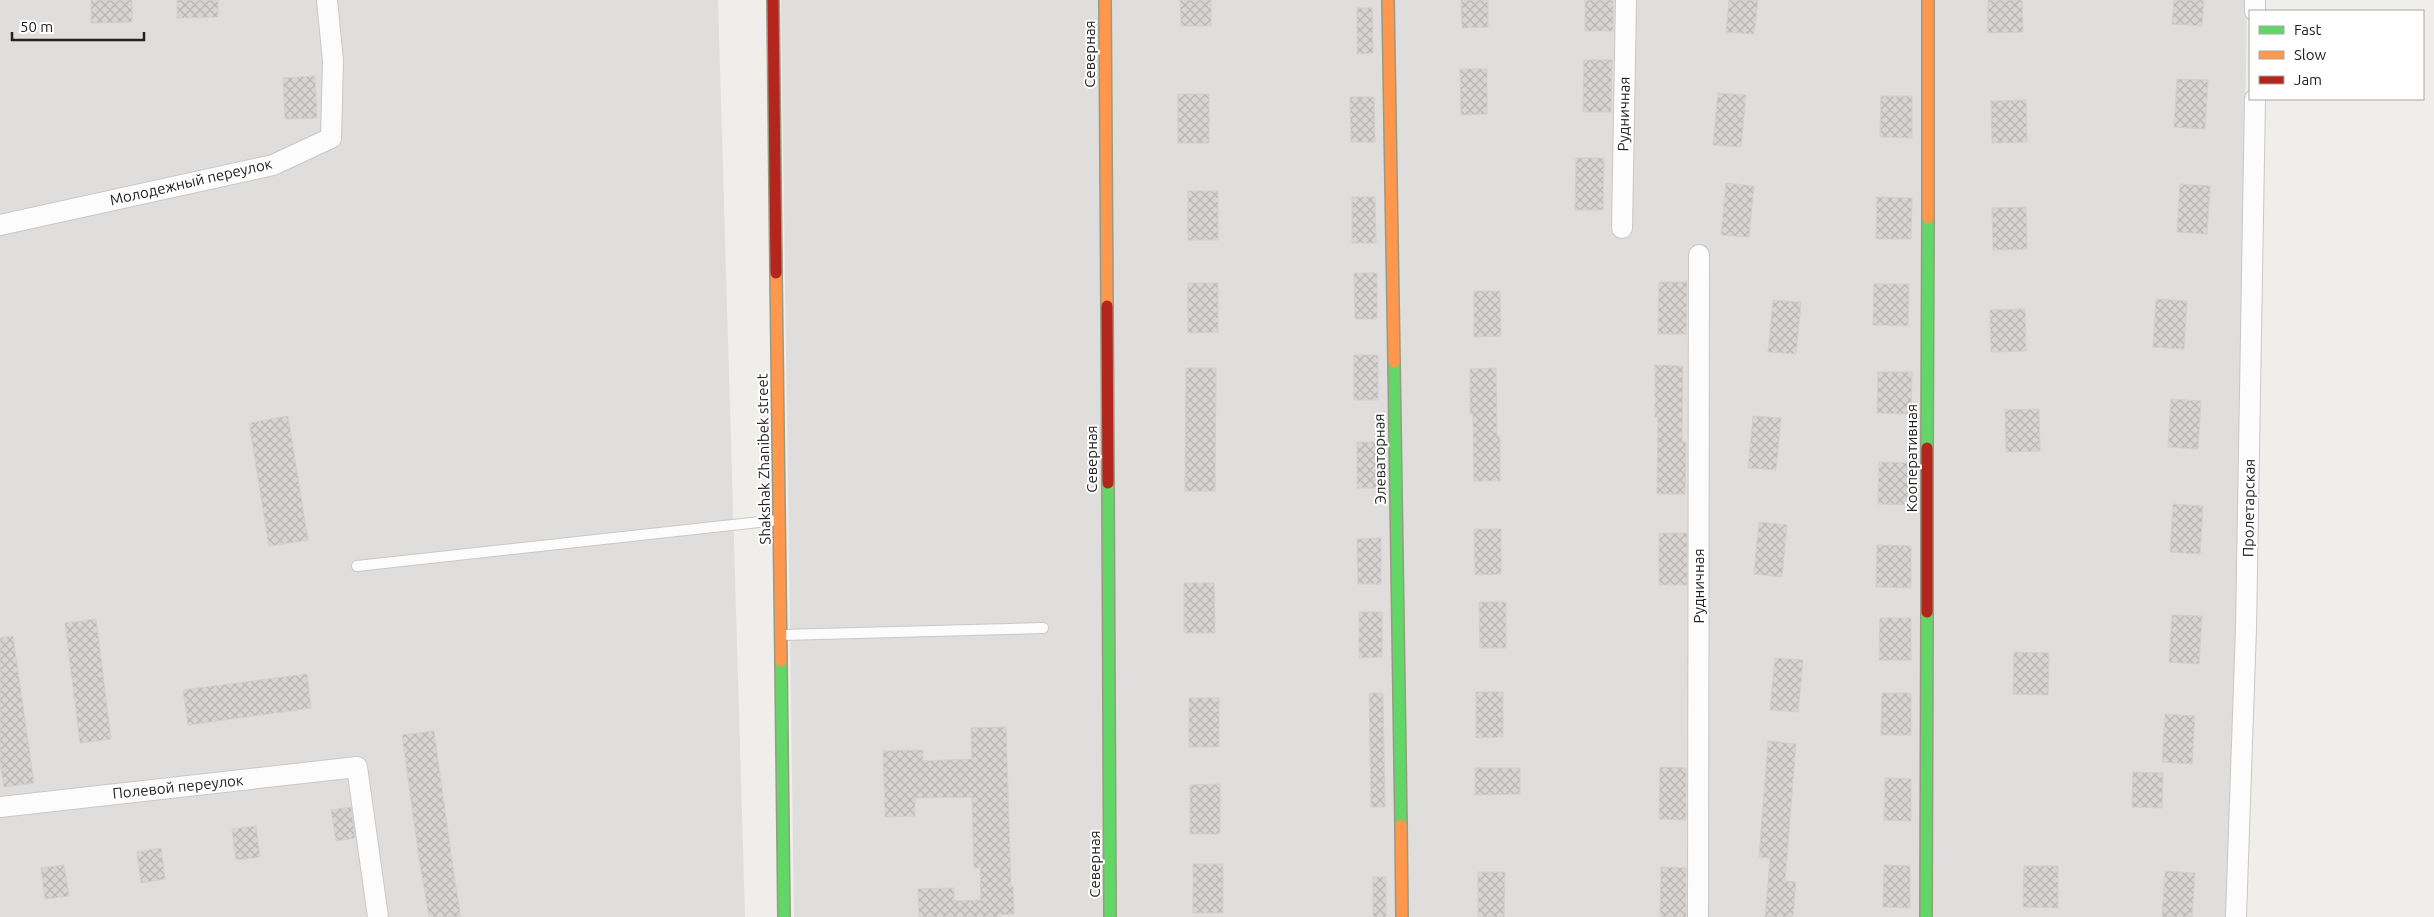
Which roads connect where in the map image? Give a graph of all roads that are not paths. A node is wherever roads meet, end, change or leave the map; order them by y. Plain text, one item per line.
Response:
1 (328, 0) edge
2 (773, 0) edge
3 (1105, 0) edge
4 (1388, 0) edge
5 (1626, 0) edge
6 (1928, 0) edge
7 (2255, 100) edge
8 (0, 225) edge
9 (1622, 228) dead end
10 (1699, 255) dead end
11 (779, 520) junction
12 (357, 566) dead end
13 (1043, 628) dead end
14 (780, 635) junction
15 (0, 807) edge
16 (378, 917) edge
17 (784, 917) edge
18 (1110, 917) edge
19 (1402, 917) edge
20 (1698, 917) edge
21 (1926, 917) edge
22 (2236, 917) edge

1 - 8 street, Молодежный переулок
2 - 11 street, Shakshak Zhanibek street
3 - 18 street, Северная
4 - 19 street, Элеваторная
5 - 9 street, Рудничная
6 - 21 street, Кооперативная
7 - 22 street, Пролетарская
10 - 20 street, Рудничная
11 - 12 lane
11 - 14 street, Shakshak Zhanibek street
13 - 14 lane
14 - 17 street, Shakshak Zhanibek street
15 - 16 street, Полевой переулок

